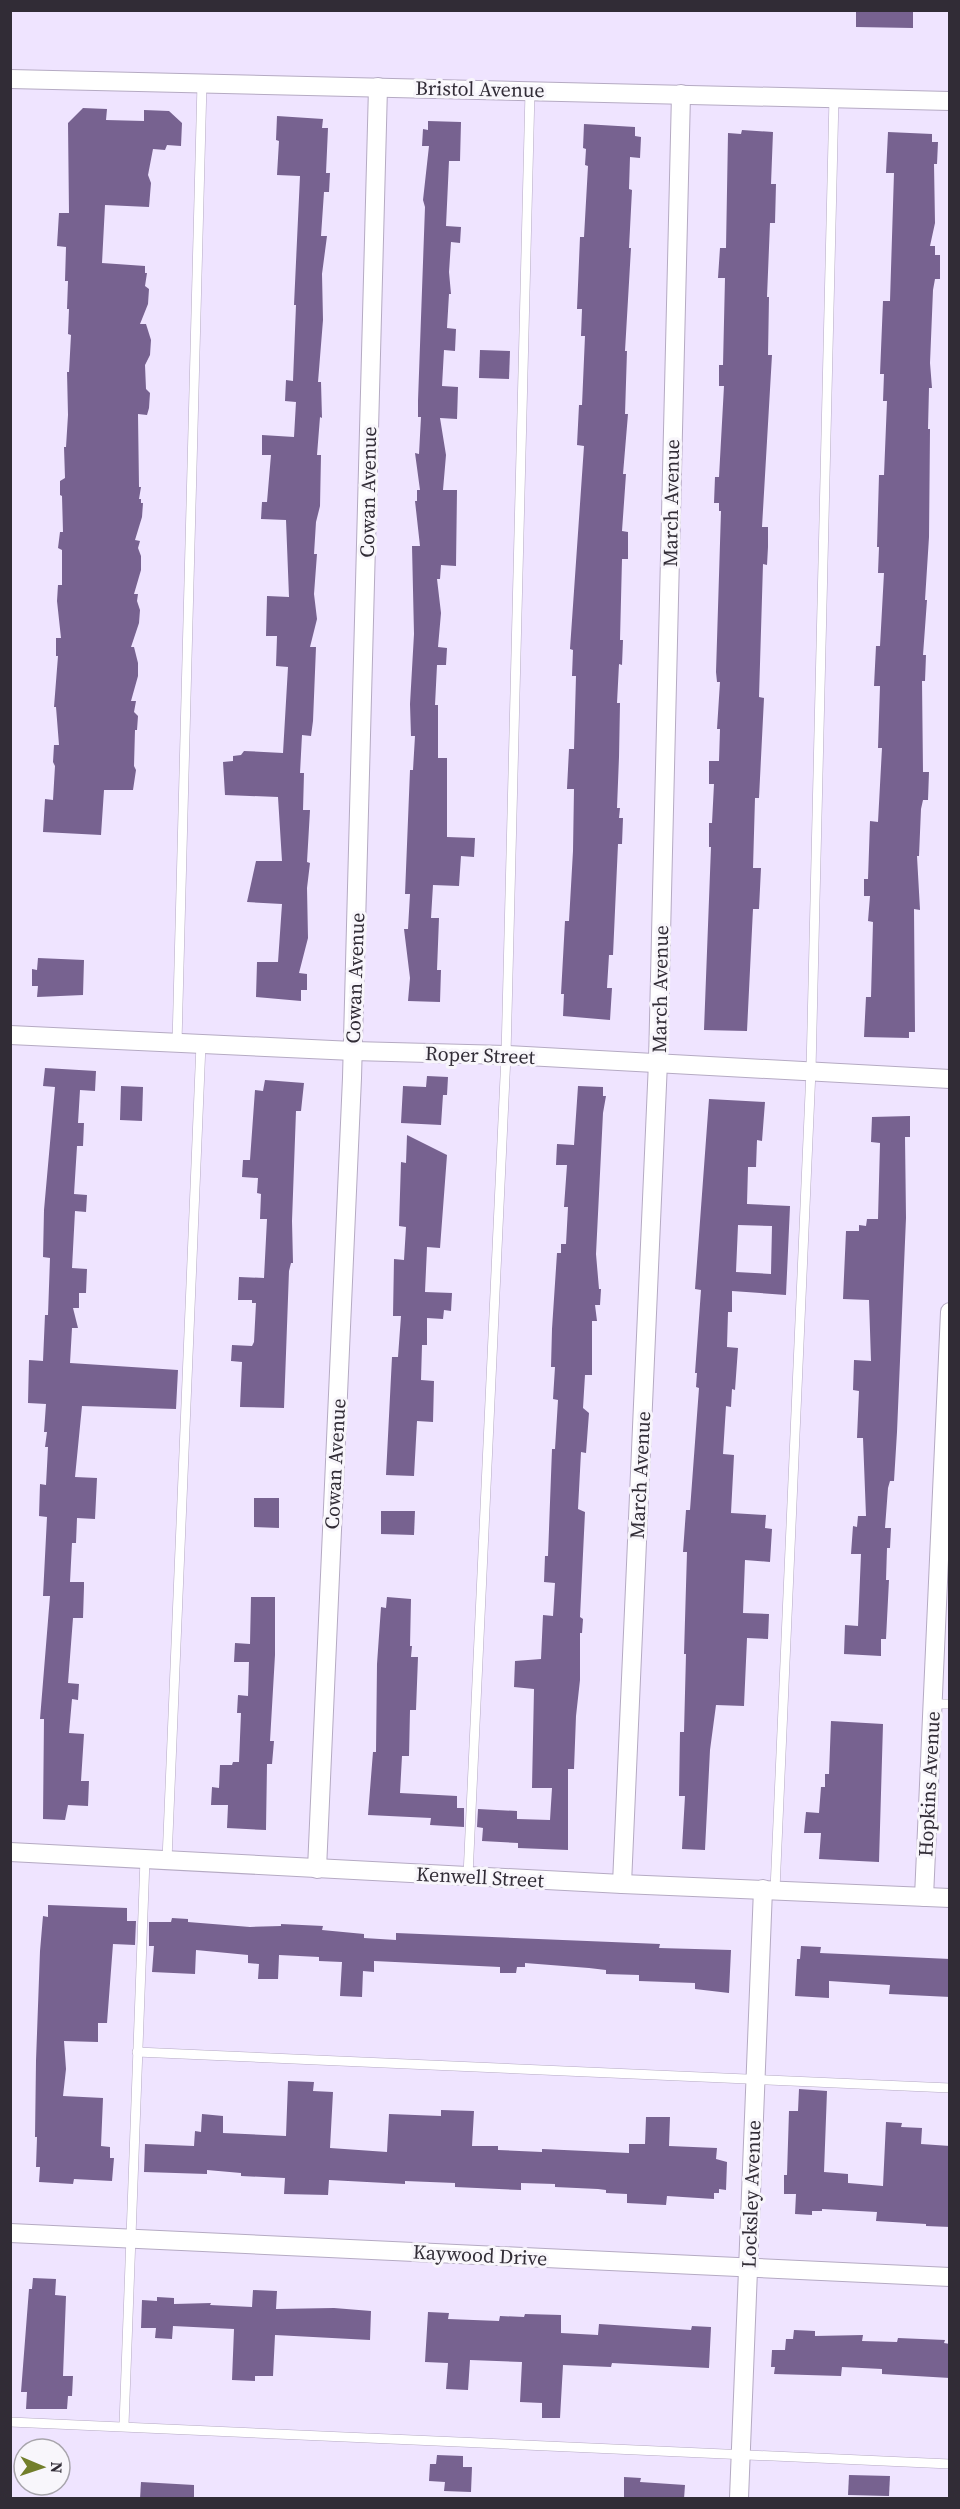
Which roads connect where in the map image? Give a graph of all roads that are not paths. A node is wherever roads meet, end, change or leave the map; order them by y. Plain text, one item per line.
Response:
1 (10, 79) edge
2 (202, 83) junction
3 (378, 87) junction
4 (530, 91) junction
5 (681, 94) junction
6 (834, 97) junction
7 (950, 101) edge
8 (10, 1035) edge
9 (177, 1043) junction
10 (201, 1044) junction
11 (353, 1051) junction
12 (506, 1055) junction
13 (658, 1062) junction
14 (811, 1070) junction
15 (950, 1079) edge
16 (950, 1312) edge
17 (945, 1512) edge
18 (941, 1704) edge
19 (10, 1852) edge
20 (145, 1859) junction
21 (167, 1860) junction
22 (317, 1869) junction
23 (468, 1875) junction
24 (622, 1884) junction
25 (769, 1889) junction
26 (924, 1897) junction
27 (950, 1898) edge
28 (137, 2052) junction
29 (756, 2079) junction
30 (950, 2088) edge
31 (10, 2233) edge
32 (129, 2238) junction
33 (749, 2268) junction
34 (950, 2277) edge
35 (10, 2422) edge
36 (124, 2426) junction
37 (741, 2455) junction
38 (950, 2464) edge
39 (739, 2499) edge

1 - 2 street, Bristol Avenue
2 - 3 street, Bristol Avenue
2 - 9 lane
3 - 4 street, Bristol Avenue
3 - 11 street, Cowan Avenue
4 - 5 street, Bristol Avenue
4 - 12 lane
5 - 6 street, Bristol Avenue
5 - 13 street, March Avenue
6 - 7 street, Bristol Avenue
6 - 14 lane
8 - 9 street, Roper Street
9 - 10 street, Roper Street
10 - 11 street, Roper Street
10 - 21 lane
11 - 12 street, Roper Street
11 - 22 street, Cowan Avenue
12 - 13 street, Roper Street
12 - 23 lane
13 - 14 street, Roper Street
13 - 24 street, March Avenue
14 - 15 street, Roper Street
14 - 25 lane
16 - 17 street, Hopkins Avenue
17 - 18 street, Hopkins Avenue
18 - 26 street, Hopkins Avenue
19 - 20 street, Kenwell Street
20 - 21 street, Kenwell Street
20 - 28 lane
21 - 22 street, Kenwell Street
22 - 23 street, Kenwell Street
23 - 24 street, Kenwell Street
24 - 25 street, Kenwell Street
25 - 26 street, Kenwell Street
25 - 29 street, Locksley Avenue
26 - 27 street, Kenwell Street
28 - 29 lane
28 - 32 lane
29 - 30 lane
29 - 33 street, Locksley Avenue
31 - 32 street, Kaywood Drive
32 - 33 street, Kaywood Drive
32 - 36 lane
33 - 34 street, Kaywood Drive
33 - 37 street, Locksley Avenue
35 - 36 lane
36 - 37 lane
37 - 38 lane
37 - 39 street, Locksley Avenue

